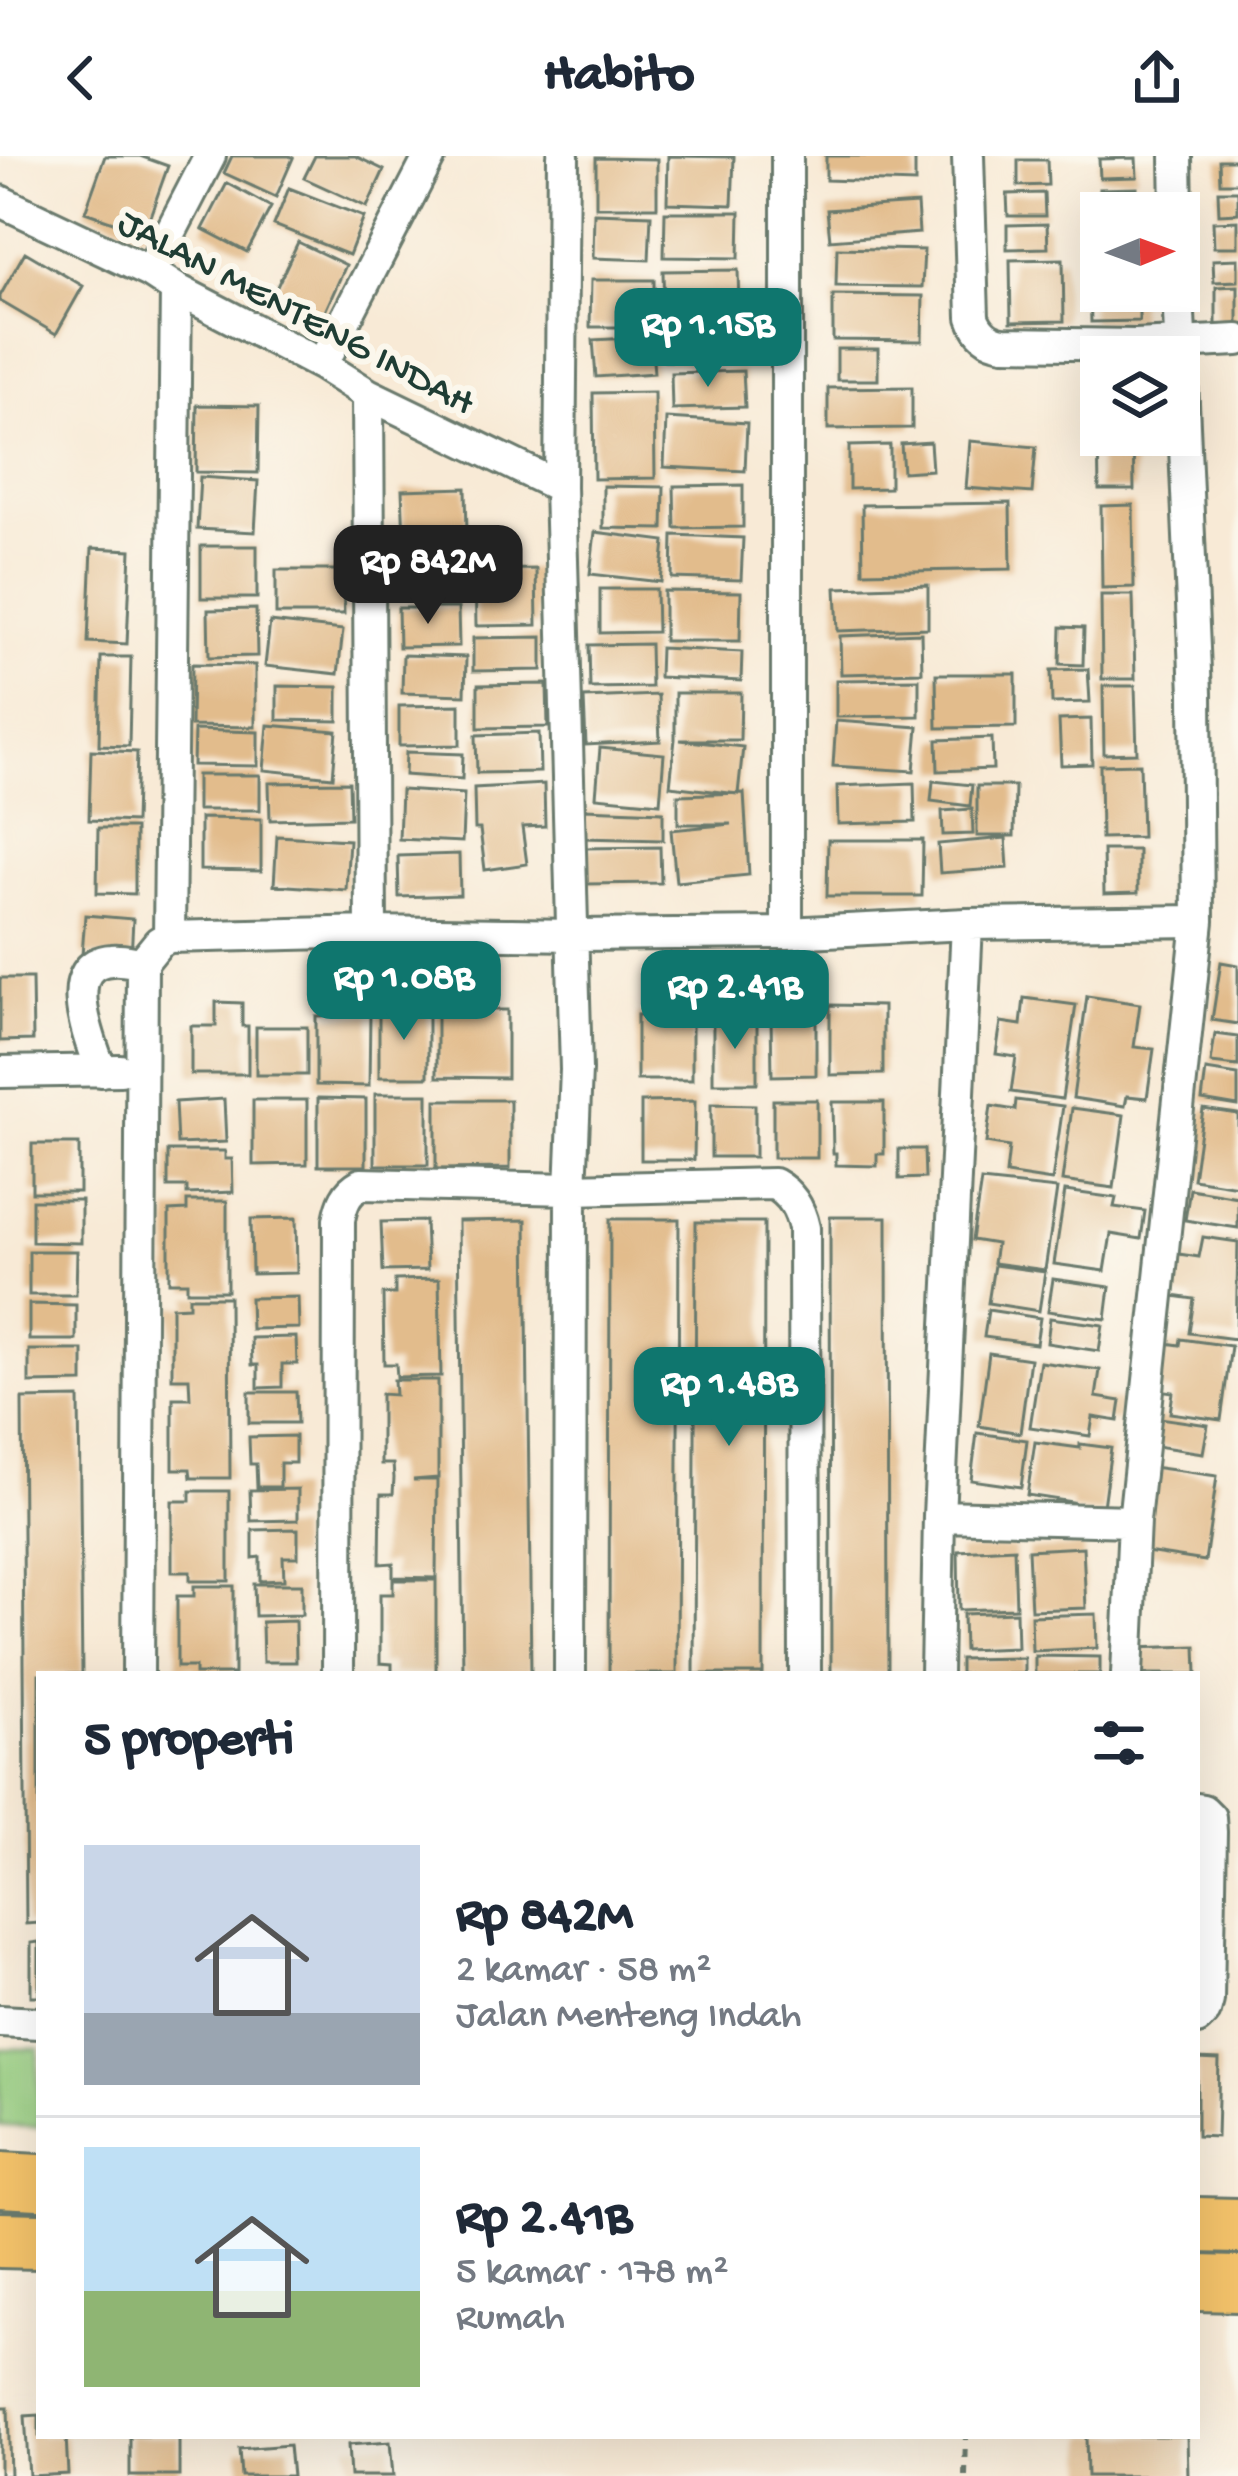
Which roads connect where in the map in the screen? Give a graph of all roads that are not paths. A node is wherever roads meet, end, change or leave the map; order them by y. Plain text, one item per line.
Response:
1 (210, 156) edge
2 (430, 156) edge
3 (563, 156) edge
4 (787, 156) edge
5 (968, 156) edge
6 (1176, 156) edge
7 (1177, 192) edge
8 (0, 201) edge
9 (163, 280) junction
10 (1238, 340) edge
11 (1080, 343) edge
12 (1200, 343) edge
13 (322, 365) junction
14 (368, 394) junction
15 (1184, 456) edge
16 (560, 487) junction
17 (1198, 921) junction
18 (967, 924) junction
19 (371, 932) junction
20 (787, 933) junction
21 (575, 935) junction
22 (169, 937) junction
23 (142, 963) junction
24 (141, 1069) junction
25 (101, 1071) junction
26 (0, 1072) edge
27 (572, 1189) junction
28 (939, 1516) junction
29 (1134, 1521) junction
30 (138, 1671) edge
31 (338, 1671) edge
32 (569, 1671) edge
33 (805, 1671) edge
34 (936, 1671) edge
35 (1127, 1671) edge
36 (1200, 1810) edge
37 (1200, 2016) edge
38 (0, 2020) edge
39 (36, 2023) edge
40 (0, 2180) edge
41 (36, 2182) edge
42 (1200, 2224) edge
43 (1238, 2226) edge
44 (0, 2240) edge
45 (36, 2241) edge
46 (1200, 2283) edge
47 (1238, 2284) edge

1 - 9 street
2 - 13 street
3 - 16 street
4 - 20 street
5 - 11 street
6 - 7 street
8 - 9 street, JALAN MENTENG INDAH
9 - 13 street, JALAN MENTENG INDAH
9 - 22 street
10 - 12 street
13 - 14 street, JALAN MENTENG INDAH
14 - 16 street, JALAN MENTENG INDAH
14 - 19 street
15 - 17 street
16 - 21 street
17 - 18 street
17 - 29 street
18 - 20 street
18 - 28 street
19 - 21 street
19 - 22 street
20 - 21 street
21 - 27 street
22 - 23 street
23 - 24 street
23 - 25 street
24 - 25 street
24 - 30 street
25 - 26 street
27 - 31 street
27 - 32 street
27 - 33 street
28 - 29 street
28 - 34 street
29 - 35 street
36 - 37 street
38 - 39 street
40 - 41 highway
42 - 43 highway
44 - 45 highway
46 - 47 highway

